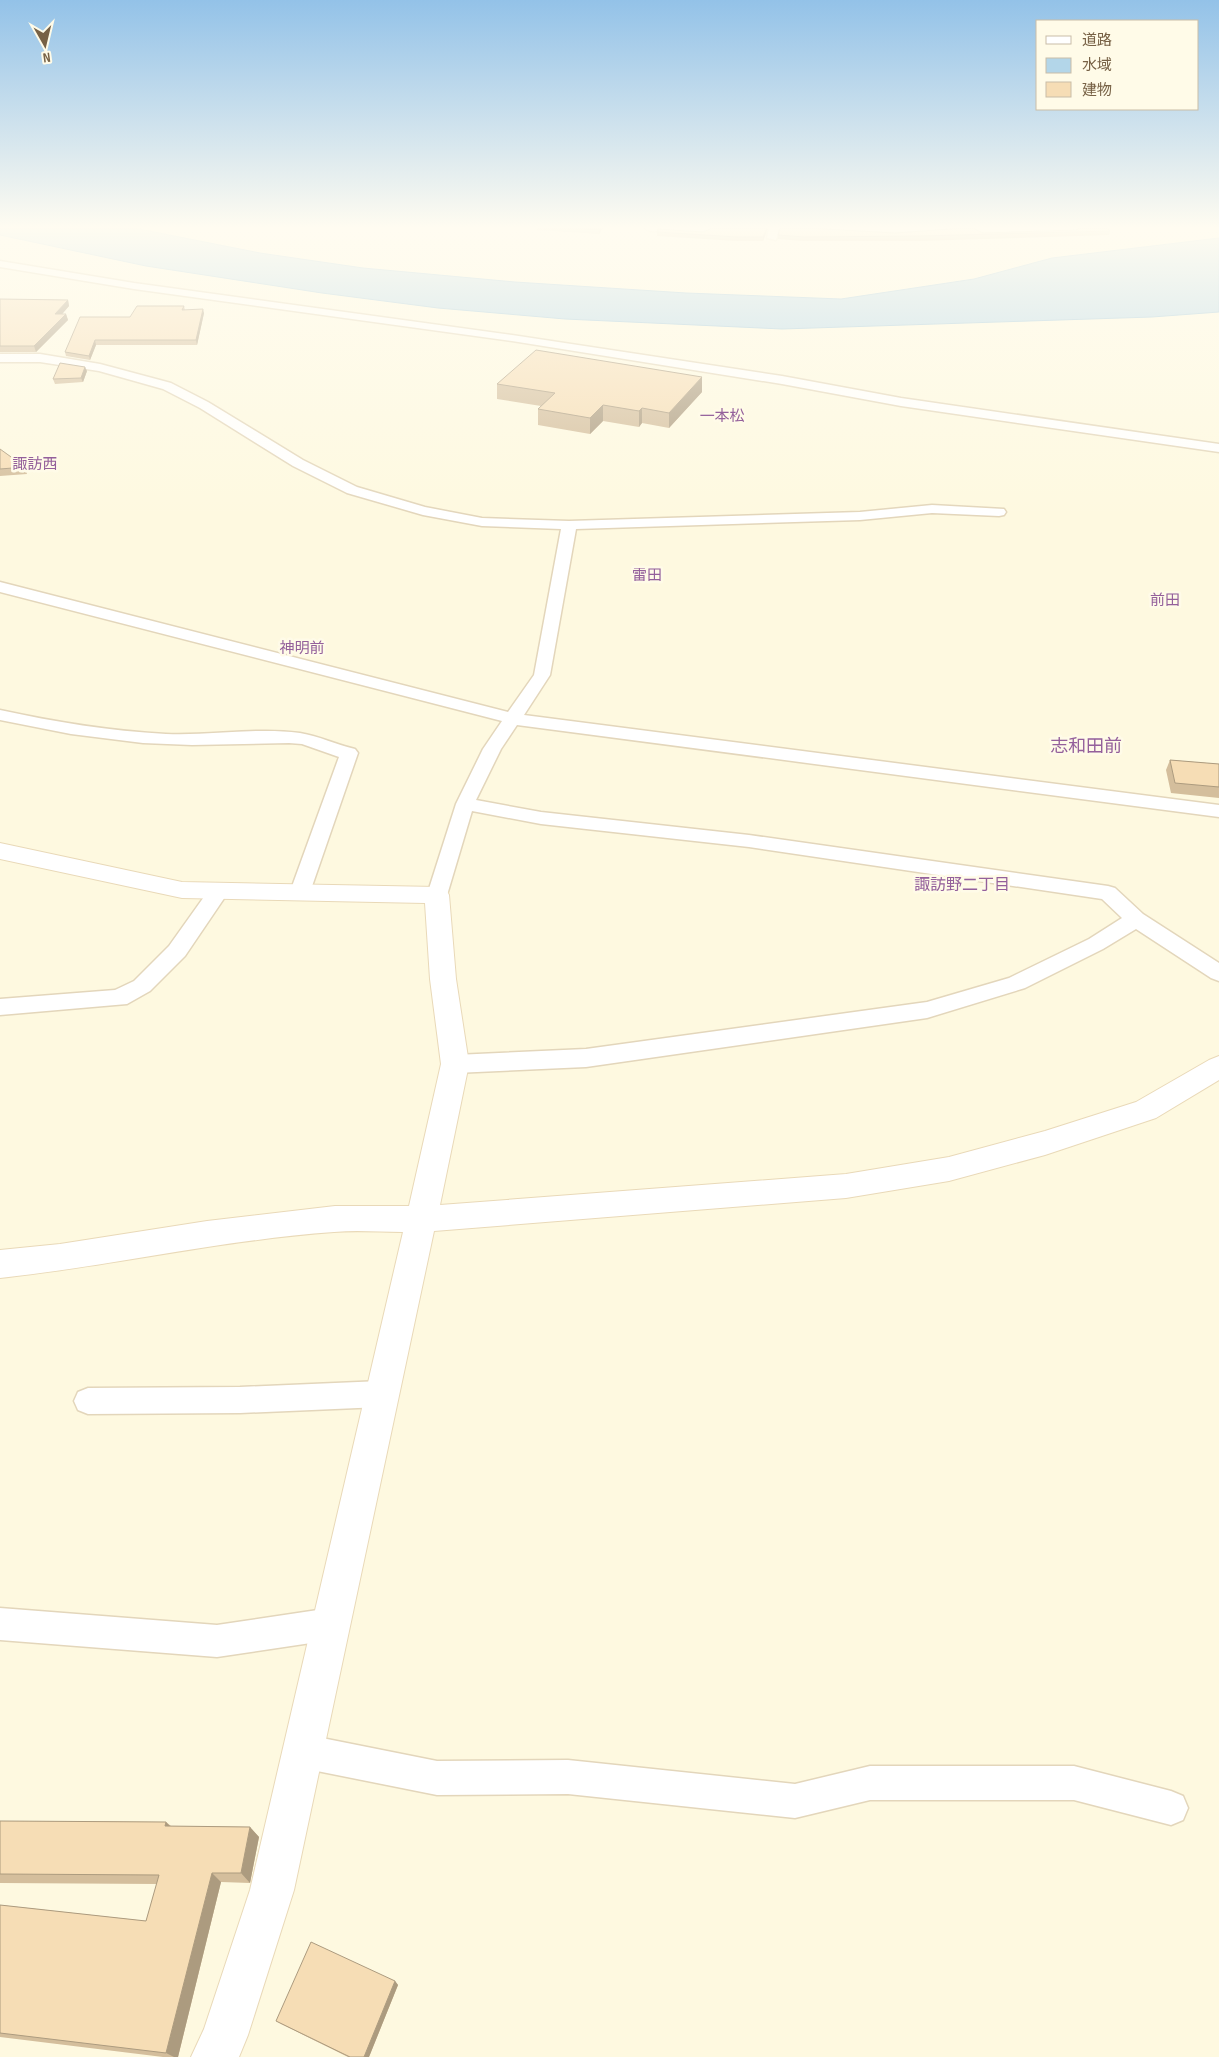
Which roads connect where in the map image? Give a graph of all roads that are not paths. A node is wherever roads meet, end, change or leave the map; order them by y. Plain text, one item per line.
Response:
1 (410, 324) edge
2 (0, 358) edge
3 (1219, 448) edge
4 (999, 512) dead end
5 (569, 525) junction
6 (0, 587) edge
7 (0, 715) edge
8 (513, 718) junction
9 (465, 804) junction
10 (1219, 811) edge
11 (0, 851) edge
12 (218, 892) junction
13 (300, 892) junction
14 (437, 895) junction
15 (1136, 919) junction
16 (1219, 973) edge
17 (0, 1007) edge
18 (455, 1064) junction
19 (1219, 1067) edge
20 (421, 1219) junction
21 (0, 1264) edge
22 (381, 1394) junction
23 (88, 1401) dead end
24 (0, 1624) edge
25 (331, 1624) junction
26 (302, 1751) junction
27 (1171, 1808) dead end
28 (215, 2057) edge

1 - 3 street
2 - 5 street
4 - 5 street
5 - 8 street
6 - 8 street
7 - 13 street
8 - 9 street
8 - 10 street
9 - 14 street
9 - 15 street
11 - 12 street
12 - 13 street
12 - 17 street
13 - 14 street
14 - 18 street
15 - 16 street
15 - 18 street
18 - 20 street
19 - 20 street
20 - 21 street
20 - 22 street
22 - 23 street
22 - 25 street
24 - 25 street
25 - 26 street
26 - 27 street
26 - 28 street

